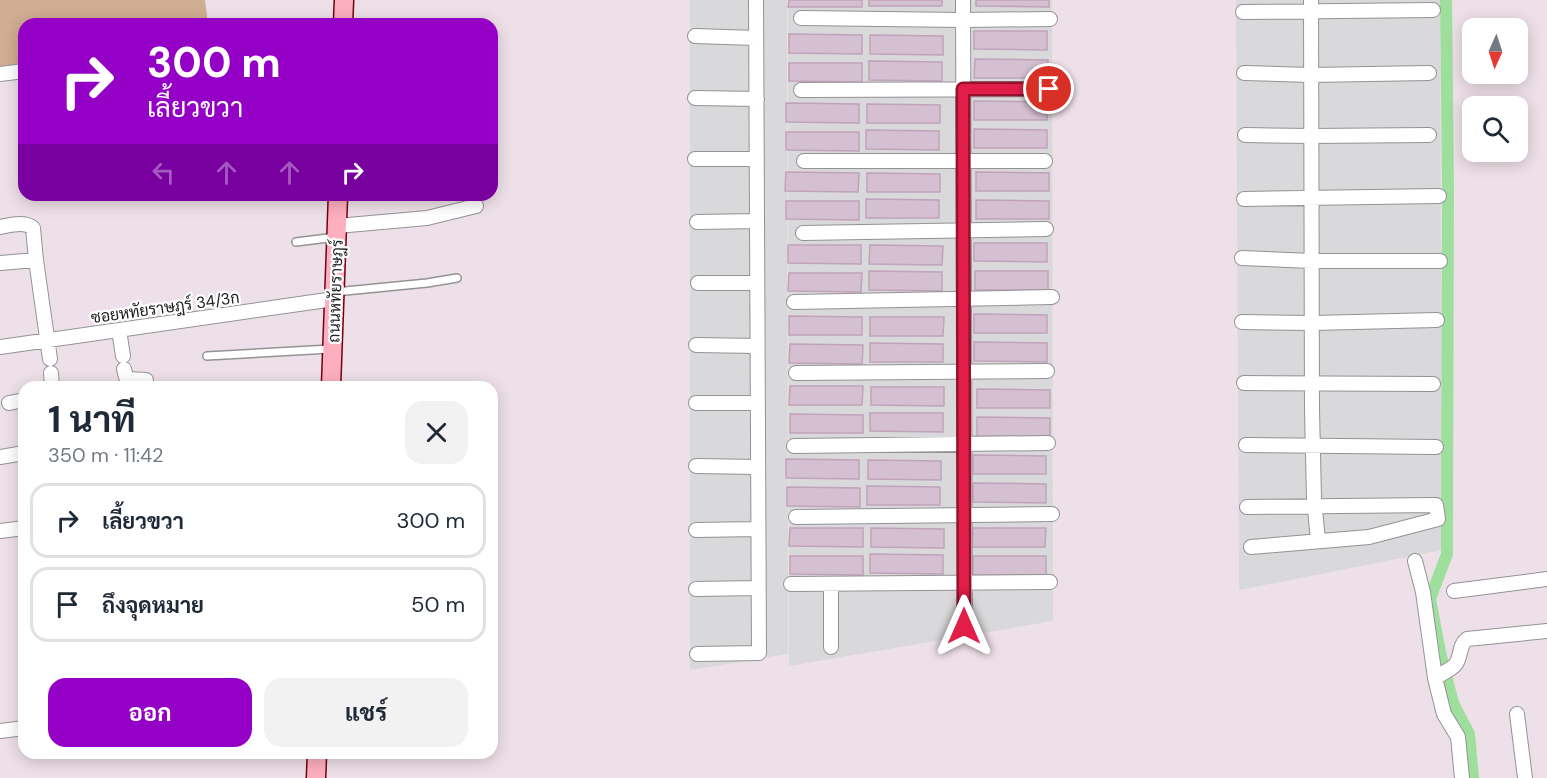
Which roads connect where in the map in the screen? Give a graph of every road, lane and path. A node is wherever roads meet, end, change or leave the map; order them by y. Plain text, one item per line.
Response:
1 (344, 0) edge
2 (756, 0) edge
3 (963, 0) edge
4 (1311, 6) edge
5 (1433, 10) dead end
6 (1243, 12) dead end
7 (343, 18) edge
8 (801, 18) dead end
9 (1050, 18) dead end
10 (963, 20) junction
11 (695, 36) dead end
12 (756, 38) junction
13 (18, 72) edge
14 (1244, 73) dead end
15 (1429, 73) dead end
16 (0, 74) edge
17 (1310, 75) junction
18 (963, 89) junction
19 (1049, 89) dead end
20 (801, 90) dead end
21 (695, 98) dead end
22 (756, 99) junction
23 (1245, 135) dead end
24 (1429, 135) dead end
25 (1311, 136) junction
26 (695, 159) dead end
27 (757, 159) junction
28 (804, 161) dead end
29 (1045, 161) dead end
30 (963, 162) junction
31 (1439, 196) dead end
32 (1244, 199) dead end
33 (1312, 199) junction
34 (338, 201) edge
35 (476, 206) dead end
36 (757, 221) junction
37 (698, 222) dead end
38 (0, 227) edge
39 (1046, 229) dead end
40 (963, 231) junction
41 (336, 232) junction
42 (803, 233) dead end
43 (296, 242) dead end
44 (1242, 258) dead end
45 (36, 260) junction
46 (1312, 261) junction
47 (1440, 261) dead end
48 (0, 263) edge
49 (457, 278) dead end
50 (698, 283) dead end
51 (757, 283) junction
52 (334, 296) junction
53 (1052, 297) dead end
54 (963, 299) junction
55 (794, 302) dead end
56 (1437, 320) dead end
57 (1242, 322) dead end
58 (1313, 323) junction
59 (119, 330) junction
60 (47, 340) junction
61 (696, 345) dead end
62 (0, 346) edge
63 (757, 346) junction
64 (333, 348) junction
65 (207, 356) dead end
66 (50, 359) dead end
67 (1047, 371) dead end
68 (964, 372) junction
69 (796, 374) dead end
70 (146, 380) dead end
71 (331, 381) edge
72 (1244, 383) dead end
73 (1312, 383) junction
74 (1433, 384) dead end
75 (18, 401) edge
76 (9, 403) dead end
77 (696, 403) dead end
78 (758, 403) junction
79 (1048, 443) dead end
80 (964, 444) junction
81 (1246, 445) dead end
82 (794, 446) dead end
83 (1313, 446) junction
84 (1436, 447) dead end
85 (18, 454) edge
86 (0, 457) edge
87 (696, 466) dead end
88 (758, 467) junction
89 (1247, 507) dead end
90 (1315, 507) junction
91 (1052, 514) dead end
92 (964, 515) junction
93 (796, 517) dead end
94 (18, 529) edge
95 (758, 529) junction
96 (696, 530) dead end
97 (0, 531) edge
98 (1318, 541) junction
99 (1251, 547) dead end
100 (1415, 561) dead end
101 (1547, 579) edge
102 (1050, 582) dead end
103 (964, 583) junction
104 (791, 584) dead end
105 (831, 584) junction
106 (758, 588) junction
107 (696, 589) dead end
108 (1454, 591) dead end
109 (964, 626) dead end
110 (1547, 631) edge
111 (831, 647) dead end
112 (697, 654) dead end
113 (1441, 674) junction
114 (1516, 714) dead end
115 (18, 730) edge
116 (0, 731) edge
117 (317, 759) edge
118 (316, 778) edge
119 (1462, 778) edge
120 (1526, 778) edge

1 - 7 main road
2 - 12 street
3 - 10 street
4 - 5 street
4 - 6 street
4 - 17 street
8 - 10 street
9 - 10 street
10 - 18 street
11 - 12 street
12 - 22 street
13 - 16 street
14 - 17 street
15 - 17 street
17 - 25 street
18 - 19 street
18 - 20 street
18 - 30 street
21 - 22 street
22 - 27 street
23 - 25 street
24 - 25 street
25 - 33 street
26 - 27 street
27 - 36 street
28 - 30 street
29 - 30 street
30 - 40 street
31 - 33 street
32 - 33 street
33 - 46 street
34 - 41 main road, ถนนหทัยราษฎร์
35 - 41 street
36 - 37 street
36 - 51 street
38 - 45 street
39 - 40 street
40 - 42 street
40 - 54 street
41 - 43 lane
41 - 52 main road, ถนนหทัยราษฎร์
44 - 46 street
45 - 48 street
45 - 60 street
46 - 47 street
46 - 58 street
49 - 52 lane
50 - 51 street
51 - 63 street
52 - 59 street, ซอยหทัยราษฎร์ 34/3ก
52 - 64 main road, ถนนหทัยราษฎร์
53 - 54 street
54 - 55 street
54 - 68 street
56 - 58 street
57 - 58 street
58 - 73 street
59 - 60 street, ซอยหทัยราษฎร์ 34/3ก
59 - 70 street
60 - 62 street, ซอยหทัยราษฎร์ 34/3ก
60 - 66 street
61 - 63 street
63 - 78 street
64 - 65 lane
64 - 71 main road, ถนนหทัยราษฎร์
67 - 68 street
68 - 69 street
68 - 80 street
72 - 73 street
73 - 74 street
73 - 83 street
75 - 76 street
77 - 78 street
78 - 88 street
79 - 80 street
80 - 82 street
80 - 92 street
81 - 83 street
83 - 84 street
83 - 90 street
85 - 86 street
87 - 88 street
88 - 95 street
89 - 90 street
90 - 98 street
90 - 98 street
91 - 92 street
92 - 93 street
92 - 103 street
94 - 97 street
95 - 96 street
95 - 106 street
98 - 99 street
100 - 113 street
101 - 108 street
102 - 103 street
103 - 105 street
103 - 109 street
104 - 105 street
105 - 111 street
106 - 107 street
106 - 112 street
110 - 113 street
113 - 119 street
114 - 120 street
115 - 116 street
117 - 118 main road

